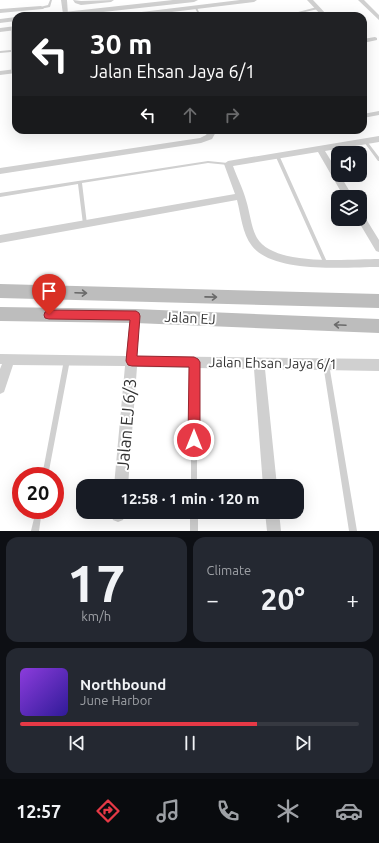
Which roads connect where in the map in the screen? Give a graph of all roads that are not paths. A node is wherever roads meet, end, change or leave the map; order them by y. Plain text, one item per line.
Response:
1 (51, 0) edge
2 (64, 0) edge
3 (110, 0) edge
4 (254, 0) edge
5 (310, 0) edge
6 (361, 0) edge
7 (77, 1) edge
8 (195, 4) edge
9 (41, 8) joint
10 (317, 8) junction
11 (0, 11) edge
12 (66, 12) edge
13 (112, 12) edge
14 (148, 12) edge
15 (300, 12) edge
16 (321, 12) edge
17 (379, 18) edge
18 (12, 20) edge
19 (0, 21) edge
20 (12, 29) edge
21 (0, 30) edge
22 (375, 39) dead end
23 (367, 40) edge
24 (12, 51) edge
25 (0, 52) edge
26 (12, 72) edge
27 (0, 73) edge
28 (379, 113) edge
29 (367, 115) edge
30 (211, 134) edge
31 (379, 139) edge
32 (365, 141) junction
33 (320, 149) junction
34 (277, 155) junction
35 (379, 160) edge
36 (228, 164) junction
37 (0, 171) edge
38 (80, 183) junction
39 (345, 190) edge
40 (0, 196) edge
41 (240, 196) junction
42 (85, 224) junction
43 (366, 226) edge
44 (0, 239) edge
45 (379, 248) edge
46 (325, 262) junction
47 (379, 263) edge
48 (0, 290) edge
49 (379, 301) edge
50 (2, 315) edge
51 (136, 316) junction
52 (379, 326) edge
53 (4, 359) edge
54 (67, 360) junction
55 (132, 361) junction
56 (194, 362) junction
57 (259, 363) junction
58 (326, 364) junction
59 (379, 365) edge
60 (0, 388) edge
61 (47, 467) edge
62 (122, 479) edge
63 (194, 479) edge
64 (269, 479) edge
65 (37, 519) edge
66 (194, 519) edge
67 (273, 519) edge
68 (35, 531) edge
69 (194, 531) edge
70 (274, 531) edge
71 (353, 531) edge

1 - 9 lane
2 - 12 street
3 - 7 street
4 - 8 street
5 - 10 street
6 - 17 street
8 - 13 street
8 - 14 street
9 - 11 street
10 - 15 lane
10 - 16 street
18 - 19 street
20 - 21 street
22 - 23 street
24 - 25 lane
26 - 27 street
28 - 29 street
30 - 37 street
31 - 32 street
32 - 33 street
32 - 35 lane
33 - 34 street
33 - 39 street
34 - 36 street
34 - 46 lane
36 - 38 lane
36 - 41 street
38 - 40 lane
38 - 42 lane
41 - 42 street
41 - 46 street
42 - 44 street
43 - 45 street
46 - 47 street
48 -> 49 main road, Jalan EJ
50 - 51 main road, Jalan EJ
52 -> 51 main road, Jalan EJ
51 - 55 street, Jalan EJ 6/3
53 - 54 street, Jalan Ehsan Jaya 6/1
53 - 60 street
54 - 55 street, Jalan Ehsan Jaya 6/1
54 - 61 lane
55 - 56 street, Jalan Ehsan Jaya 6/1
55 - 62 street, Jalan EJ 6/3
56 - 57 street, Jalan Ehsan Jaya 6/1
56 - 63 lane
57 - 58 street, Jalan Ehsan Jaya 6/1
57 - 64 street
58 - 59 street, Jalan Ehsan Jaya 6/1
58 - 71 lane
65 - 68 lane
66 - 69 lane
67 - 70 street

